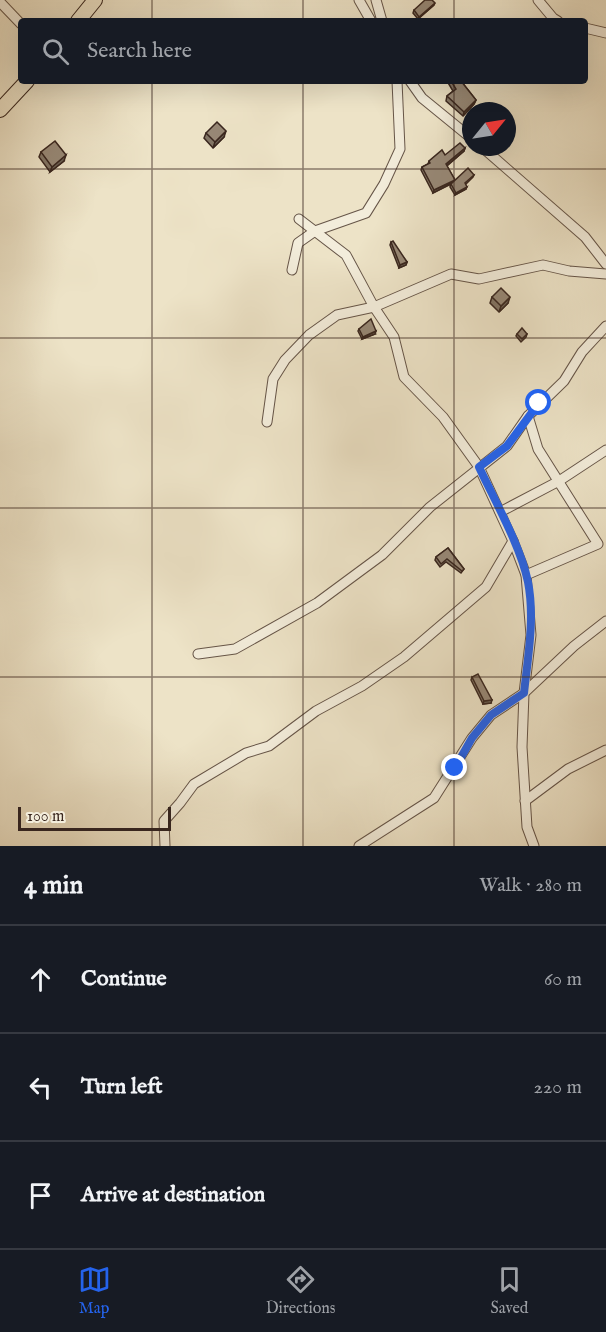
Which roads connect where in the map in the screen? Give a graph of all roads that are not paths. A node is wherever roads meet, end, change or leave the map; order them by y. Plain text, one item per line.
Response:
1 (95, 0) edge
2 (358, 0) edge
3 (376, 0) edge
4 (538, 0) edge
5 (0, 2) edge
6 (80, 18) edge
7 (369, 18) edge
8 (381, 18) edge
9 (553, 18) edge
10 (18, 21) edge
11 (588, 29) edge
12 (606, 33) edge
13 (24, 84) edge
14 (398, 84) edge
15 (412, 84) edge
16 (0, 110) edge
17 (462, 131) edge
18 (492, 156) edge
19 (299, 219) dead end
20 (315, 231) junction
21 (606, 264) edge
22 (292, 270) dead end
23 (606, 274) edge
24 (374, 307) junction
25 (606, 326) edge
26 (528, 416) junction
27 (267, 422) dead end
28 (606, 450) edge
29 (479, 467) junction
30 (559, 481) junction
31 (500, 512) junction
32 (513, 541) junction
33 (526, 575) junction
34 (606, 621) edge
35 (198, 654) dead end
36 (524, 693) junction
37 (606, 750) edge
38 (525, 801) junction
39 (165, 846) edge
40 (359, 846) edge
41 (534, 846) edge

1 - 6 main road
2 - 7 street
3 - 8 street
4 - 9 street
5 - 10 street
11 - 12 street
13 - 16 main road
14 - 20 street
15 - 17 street
18 - 21 street
19 - 20 street
20 - 22 street
20 - 24 street
23 - 24 street
24 - 27 street
24 - 29 street
25 - 26 street
26 - 29 street
26 - 30 street
28 - 30 street
29 - 31 street
29 - 35 street
30 - 31 street
30 - 33 street
31 - 32 street
32 - 33 street
32 - 39 street
33 - 36 street
34 - 36 street
36 - 38 street
36 - 40 street
37 - 38 street
38 - 41 street

